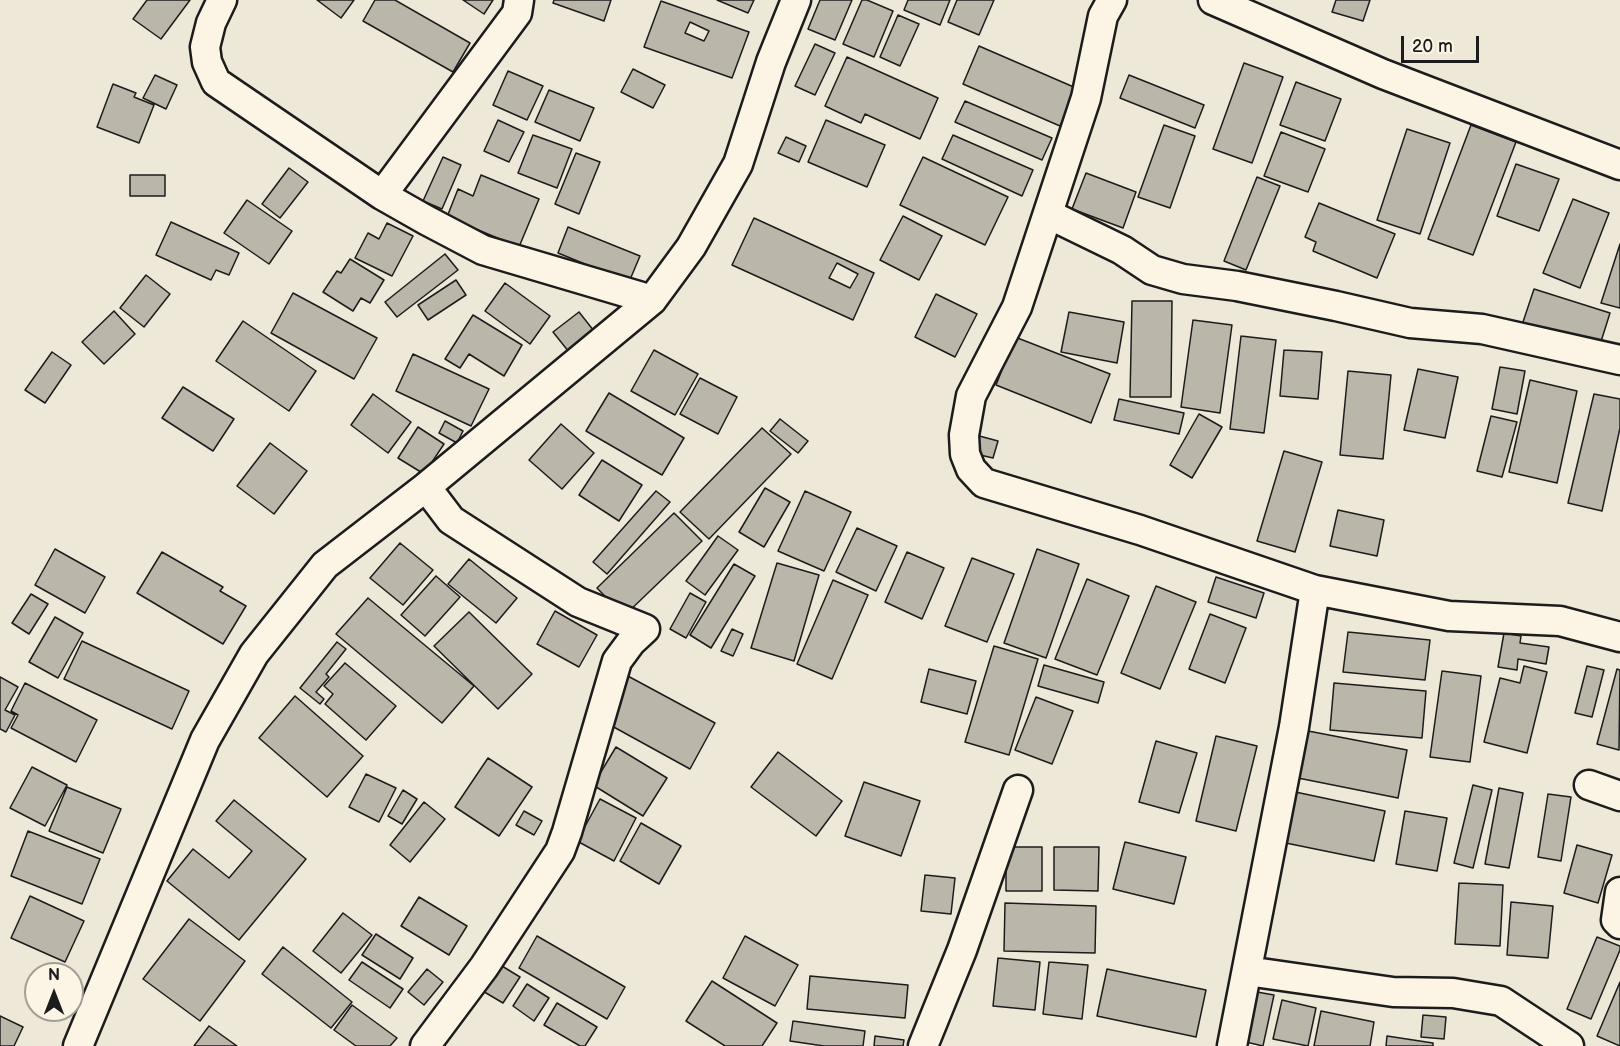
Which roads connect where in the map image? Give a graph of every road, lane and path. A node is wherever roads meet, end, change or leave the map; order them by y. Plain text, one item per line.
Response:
1 (222, 0) edge
2 (519, 0) edge
3 (796, 0) edge
4 (1112, 0) edge
5 (1213, 0) edge
6 (1620, 165) edge
7 (382, 195) junction
8 (1048, 214) junction
9 (652, 300) junction
10 (1620, 360) edge
11 (426, 487) junction
12 (1315, 590) junction
13 (1620, 637) edge
14 (1589, 785) dead end
15 (1018, 790) dead end
16 (1620, 796) edge
17 (1620, 891) edge
18 (1620, 924) edge
19 (1247, 971) junction
20 (78, 1046) edge
21 (425, 1046) edge
22 (923, 1046) edge
23 (1232, 1046) edge
24 (1569, 1046) edge

1 - 7 street
2 - 7 street
3 - 9 street
4 - 8 street
5 - 6 street
7 - 9 street
8 - 10 street
8 - 12 street
9 - 11 street
11 - 20 street
11 - 21 street
12 - 13 street
12 - 19 street
14 - 16 street
15 - 22 street
17 - 18 street
19 - 23 street
19 - 24 street

